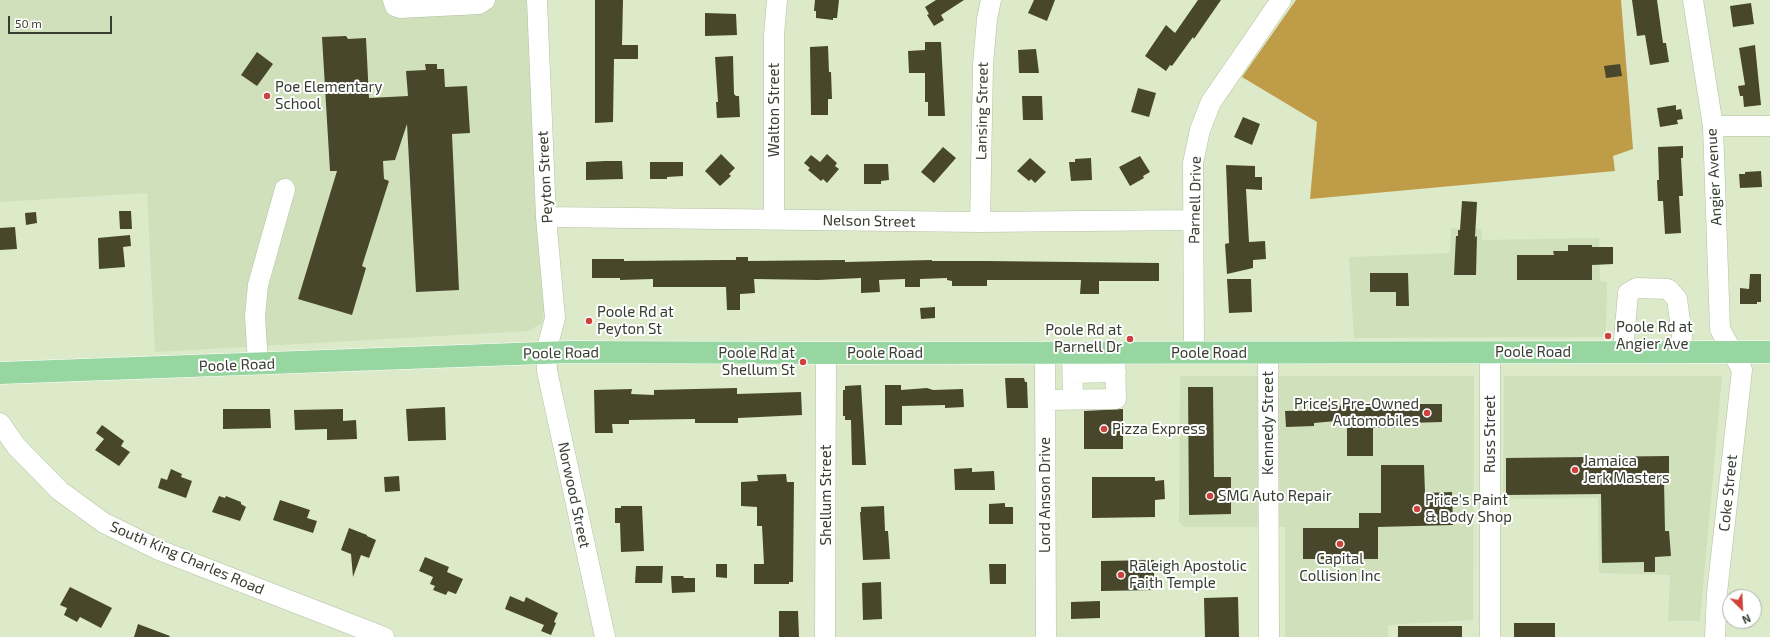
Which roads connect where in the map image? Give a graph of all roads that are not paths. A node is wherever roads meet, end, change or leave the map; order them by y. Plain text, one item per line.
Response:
1 (393, 0) edge
2 (485, 0) edge
3 (537, 0) edge
4 (777, 0) edge
5 (991, 0) edge
6 (1281, 0) edge
7 (1693, 0) edge
8 (1713, 126) junction
9 (1770, 126) edge
10 (285, 189) dead end
11 (546, 217) junction
12 (774, 220) junction
13 (1193, 220) junction
14 (980, 222) junction
15 (546, 352) junction
16 (1490, 352) junction
17 (1623, 352) junction
18 (1681, 352) junction
19 (1732, 352) junction
20 (1770, 352) edge
21 (1045, 353) junction
22 (1194, 353) junction
23 (1268, 353) junction
24 (826, 354) junction
25 (1073, 363) junction
26 (1116, 363) junction
27 (258, 364) junction
28 (0, 373) edge
29 (1073, 399) junction
30 (1045, 400) junction
31 (0, 423) edge
32 (384, 637) edge
33 (605, 637) edge
34 (825, 637) edge
35 (1046, 637) edge
36 (1269, 637) edge
37 (1490, 637) edge
38 (1715, 637) edge

1 - 2 street
3 - 11 street, Peyton Street
4 - 12 street, Walton Street
5 - 14 street, Lansing Street
6 - 13 street, Parnell Drive
7 - 8 street, Angier Avenue
8 - 9 street
8 - 19 street, Angier Avenue
10 - 27 street
11 - 12 street, Nelson Street
11 - 15 street, Peyton Street
12 - 14 street, Nelson Street
13 - 14 street, Nelson Street
13 - 22 street, Parnell Drive
15 - 24 main road, Poole Road
15 - 27 main road, Poole Road
15 - 33 street, Norwood Street
16 - 17 main road, Poole Road
16 - 23 main road, Poole Road
16 - 37 street, Russ Street
17 - 18 main road, Poole Road
17 - 18 street
18 - 19 main road, Poole Road
19 - 20 main road, Poole Road
19 - 38 street, Coke Street
21 - 24 main road, Poole Road
21 - 25 main road, Poole Road
21 - 30 street, Lord Anson Drive
22 - 23 main road, Poole Road
22 - 26 main road, Poole Road
23 - 36 street, Kennedy Street
24 - 34 street, Shellum Street
25 - 26 main road, Poole Road
25 - 29 street
26 - 29 street
27 - 28 main road, Poole Road
29 - 30 street
30 - 35 street, Lord Anson Drive
31 - 32 street, South King Charles Road

